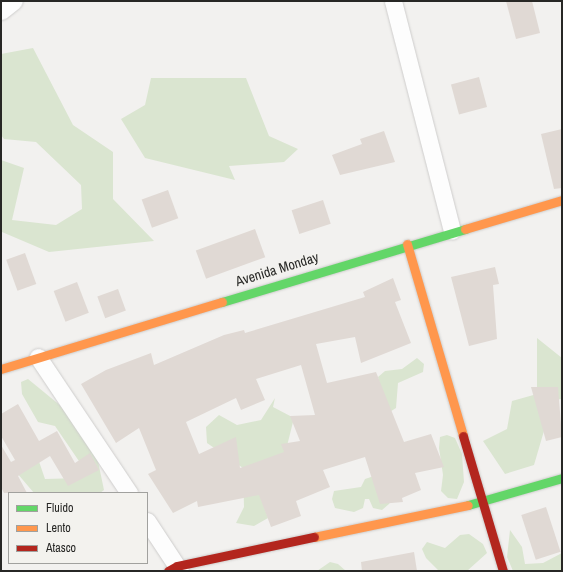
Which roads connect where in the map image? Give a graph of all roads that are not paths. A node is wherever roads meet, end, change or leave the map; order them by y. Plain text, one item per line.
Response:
1 (14, 1) edge
2 (393, 1) edge
3 (1, 11) edge
4 (562, 200) edge
5 (452, 231) junction
6 (407, 244) junction
7 (38, 357) junction
8 (1, 369) edge
9 (562, 478) edge
10 (128, 492) edge
11 (484, 502) junction
12 (148, 522) edge
13 (175, 569) edge
14 (503, 571) edge

1 - 3 street
2 - 5 street
4 - 5 street, Avenida Monday
5 - 6 street, Avenida Monday
6 - 7 street, Avenida Monday
6 - 11 street
7 - 8 street, Avenida Monday
7 - 10 street
9 - 11 street
11 - 13 street
11 - 14 street
12 - 13 street

